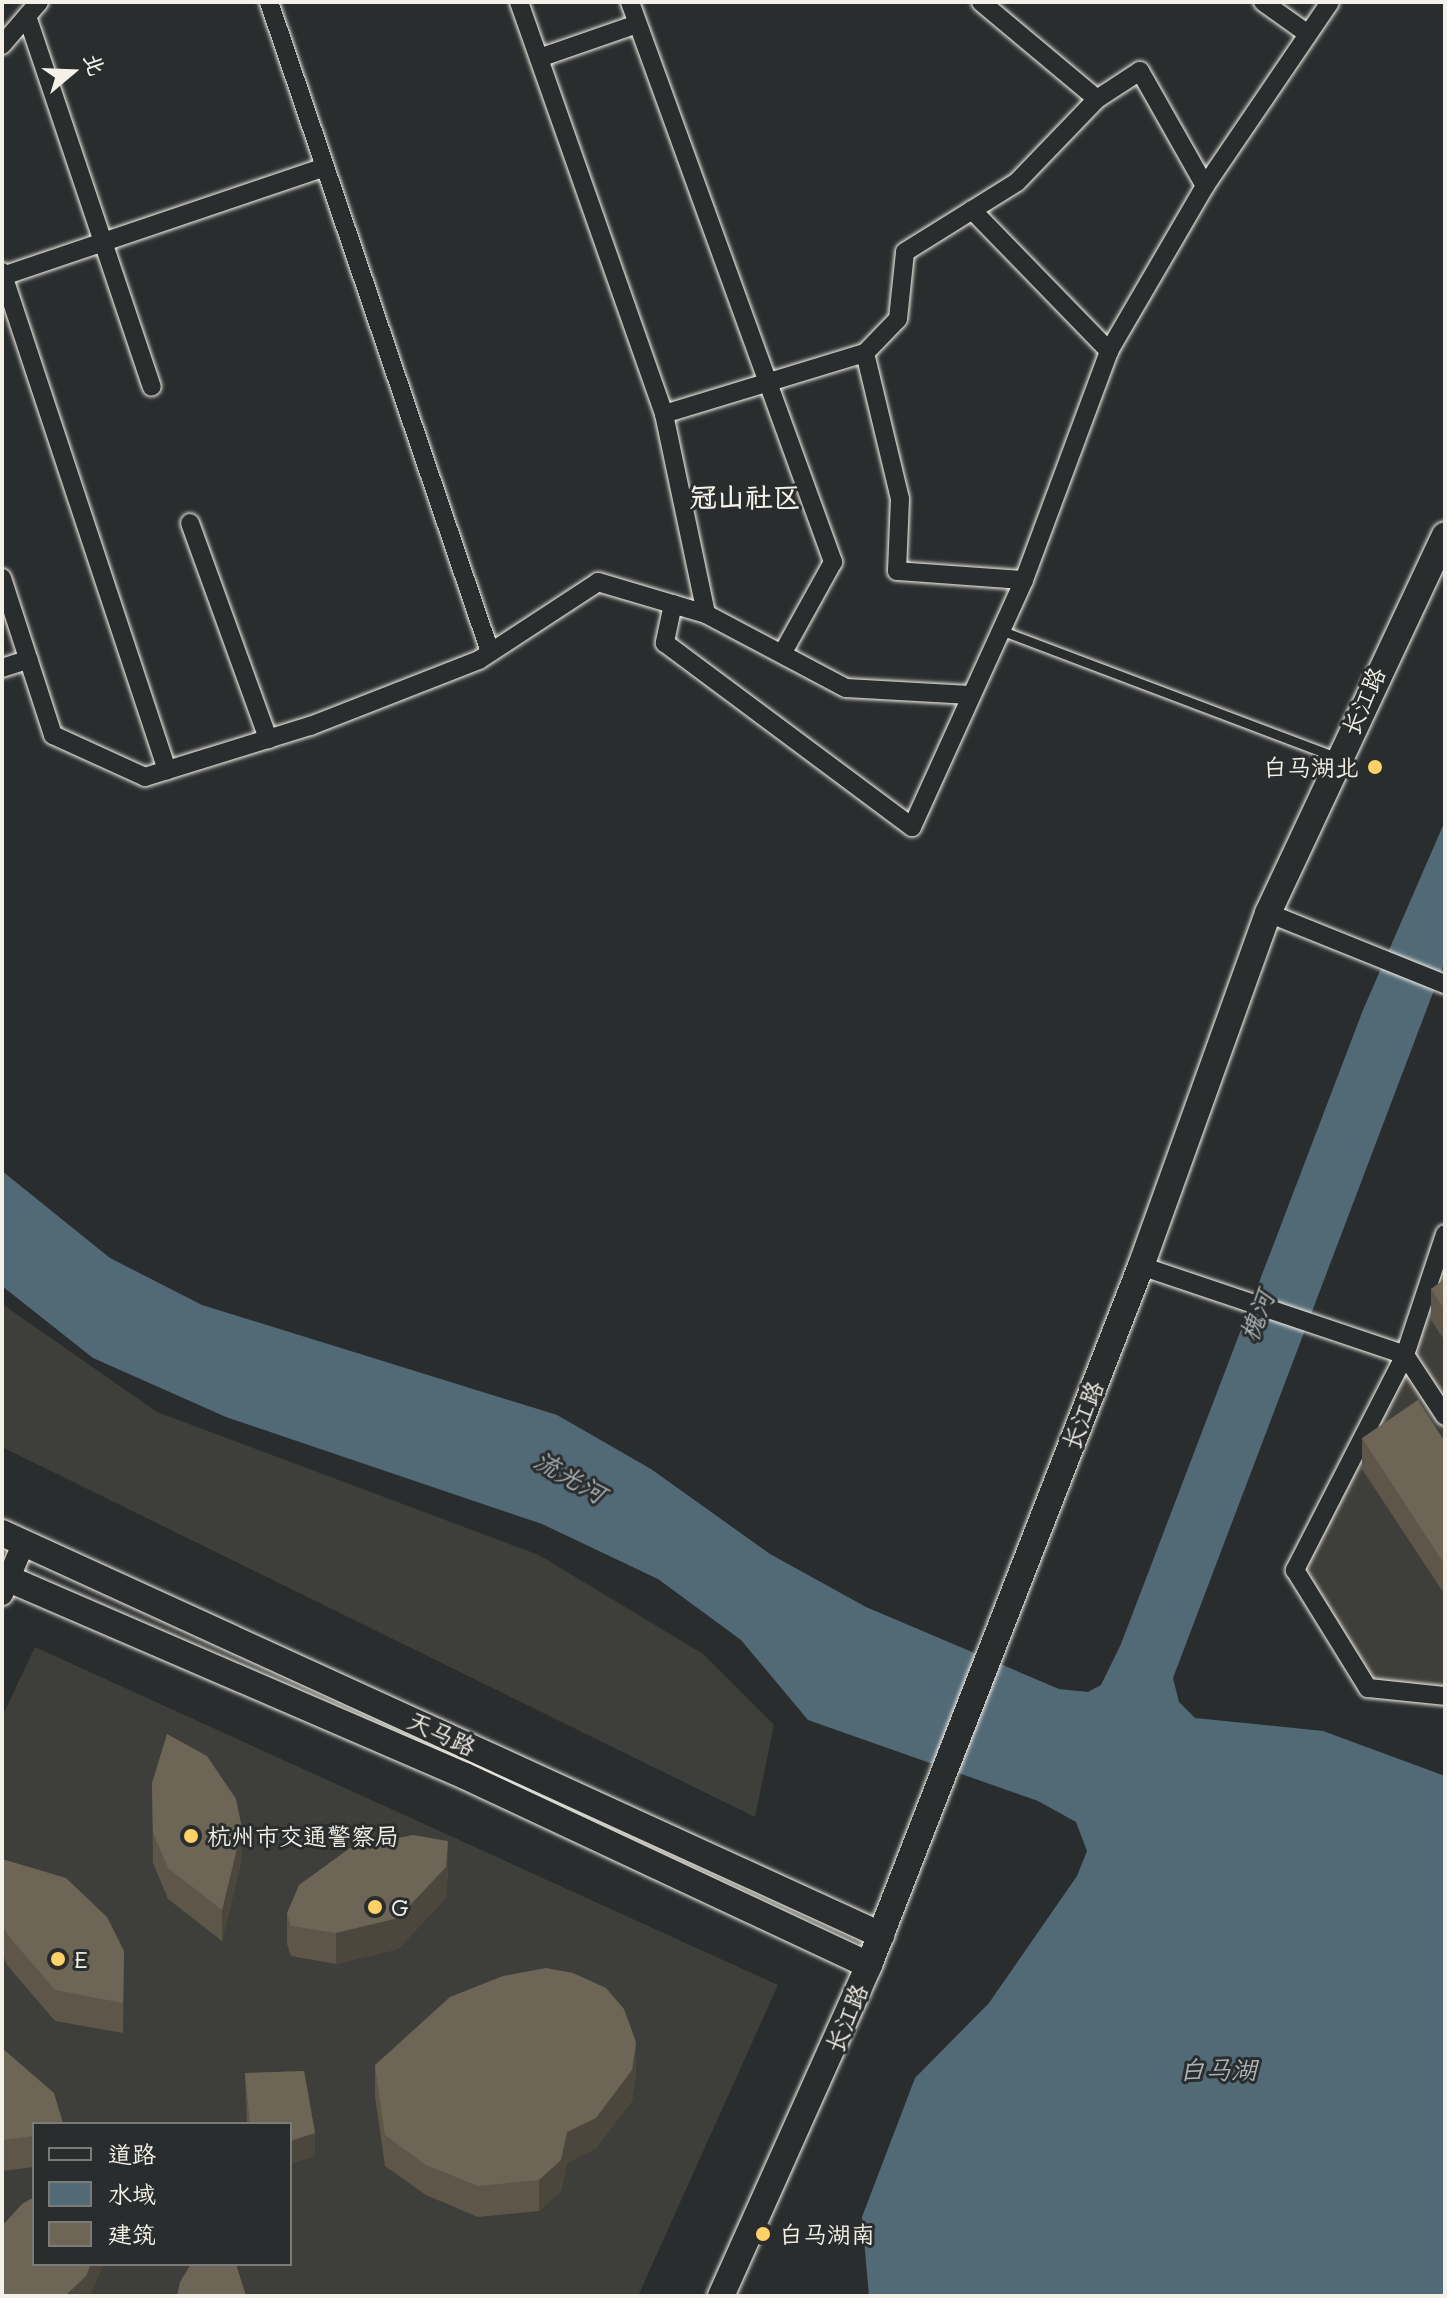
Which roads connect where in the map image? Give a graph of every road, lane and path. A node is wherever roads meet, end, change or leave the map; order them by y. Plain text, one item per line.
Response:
1 (269, 2) edge
2 (519, 2) edge
3 (631, 2) edge
4 (981, 2) edge
5 (1263, 2) edge
6 (1330, 2) edge
7 (33, 9) edge
8 (637, 24) junction
9 (1308, 34) junction
10 (2, 45) edge
11 (539, 58) junction
12 (1097, 99) junction
13 (325, 167) junction
14 (1205, 186) junction
15 (972, 210) junction
16 (105, 242) junction
17 (3, 274) edge
18 (1109, 351) junction
19 (865, 353) junction
20 (763, 384) junction
21 (152, 387) dead end
22 (664, 414) junction
23 (190, 523) dead end
24 (1445, 535) edge
25 (2, 578) edge
26 (1024, 580) junction
27 (673, 604) junction
28 (706, 614) junction
29 (1000, 630) junction
30 (490, 652) junction
31 (782, 654) junction
32 (29, 659) junction
33 (2, 668) edge
34 (970, 695) junction
35 (268, 739) junction
36 (1338, 758) junction
37 (167, 770) junction
38 (1268, 913) junction
39 (1445, 984) edge
40 (1445, 1234) edge
41 (1141, 1266) junction
42 (1405, 1355) junction
43 (1445, 1416) edge
44 (13, 1537) edge
45 (4, 1583) edge
46 (1445, 1696) edge
47 (881, 1935) junction
48 (869, 1965) junction
49 (721, 2296) edge

1 - 13 street
2 - 11 street
3 - 8 street
4 - 12 street
5 - 9 street
6 - 9 street
7 - 10 street
7 - 16 street
8 - 11 street
8 - 20 street
9 - 14 street
11 - 22 street
12 - 14 street
12 - 15 street
13 - 16 street
13 - 30 street
14 - 18 street
15 - 18 street
15 - 19 street
16 - 17 street
16 - 21 street
17 - 37 street
18 - 26 street
19 - 20 street
19 - 26 street
20 - 22 street
20 - 31 street
22 - 28 street
23 - 35 street
24 - 36 main road, 长江路
25 - 32 street
26 - 29 street
27 - 28 street
27 - 30 street
27 - 34 street
28 - 31 street
29 - 34 street
29 - 36 lane
30 - 35 street
31 - 34 street
32 - 33 street
32 - 37 street
35 - 37 street
36 - 38 main road, 长江路
38 - 39 street
38 - 41 main road, 长江路
40 - 42 street
41 - 42 street
41 - 47 main road, 长江路
42 - 43 street
42 - 46 street
44 - 45 street
44 - 47 main road, 天马路
45 - 48 main road, 天马路
47 - 48 main road, 长江路
48 - 49 main road, 长江路

